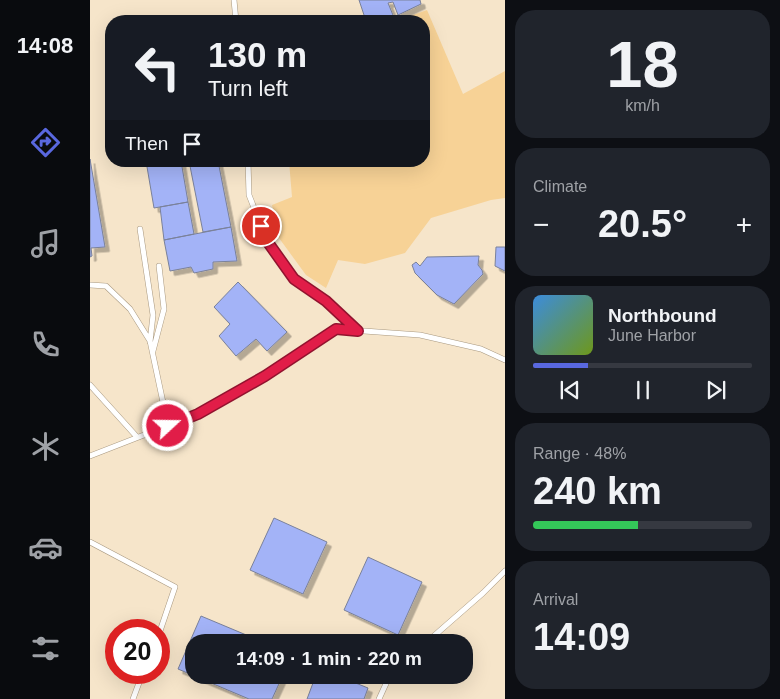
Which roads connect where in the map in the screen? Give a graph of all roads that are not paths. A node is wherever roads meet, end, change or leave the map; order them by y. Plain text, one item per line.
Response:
1 (234, 0) edge
2 (235, 15) edge
3 (248, 167) edge
4 (140, 229) dead end
5 (159, 266) dead end
6 (90, 285) edge
7 (358, 331) junction
8 (150, 344) junction
9 (152, 354) junction
10 (505, 360) edge
11 (90, 385) edge
12 (168, 426) junction
13 (137, 438) junction
14 (90, 456) edge
15 (90, 542) edge
16 (505, 571) edge
17 (164, 619) edge
18 (436, 634) edge
19 (139, 684) edge
20 (386, 684) edge
21 (133, 699) edge
22 (379, 699) edge

1 - 2 lane
3 - 7 lane
4 - 8 lane
5 - 9 lane
6 - 8 lane
7 - 10 lane
7 - 12 lane
8 - 9 lane
9 - 12 lane
11 - 13 lane
12 - 13 lane
13 - 14 lane
15 - 17 lane
16 - 18 lane
19 - 21 lane
20 - 22 lane

